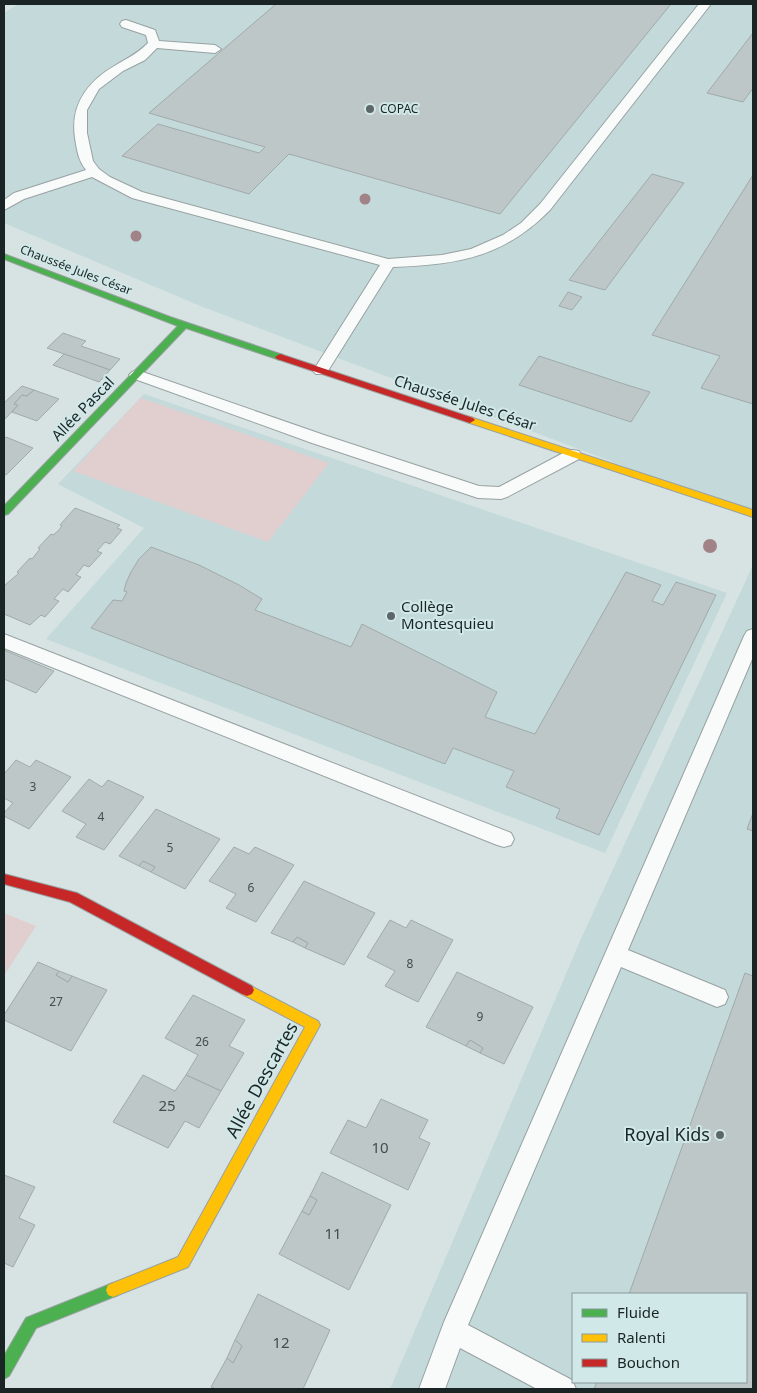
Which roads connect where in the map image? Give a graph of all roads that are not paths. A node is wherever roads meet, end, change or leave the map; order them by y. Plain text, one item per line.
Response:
1 (705, 4) edge
2 (126, 24) dead end
3 (154, 44) junction
4 (215, 49) dead end
5 (94, 172) junction
6 (4, 206) edge
7 (4, 256) edge
8 (388, 263) junction
9 (40, 282) dead end
10 (167, 319) junction
11 (184, 325) junction
12 (321, 371) junction
13 (137, 375) junction
14 (574, 455) junction
15 (4, 512) edge
16 (753, 514) edge
17 (753, 636) edge
18 (4, 641) edge
19 (504, 839) dead end
20 (4, 878) edge
21 (616, 955) junction
22 (717, 996) dead end
23 (453, 1331) junction
24 (4, 1371) edge
25 (432, 1389) edge
26 (564, 1389) edge

1 - 8 lane
2 - 3 lane
3 - 4 lane
3 - 5 lane
5 - 6 lane
5 - 8 lane
7 - 10 street, Chaussée Jules César
8 - 12 lane
9 - 10 street, Chaussée Jules César
10 - 11 street, Chaussée Jules César
11 - 12 street, Chaussée Jules César
11 - 13 street, Allée Pascal
12 - 14 street, Chaussée Jules César
13 - 14 lane
13 - 15 street, Allée Pascal
14 - 16 street, Chaussée Jules César
17 - 21 lane
18 - 19 lane
20 - 24 street, Allée Descartes
21 - 22 lane
21 - 23 lane
23 - 25 lane
23 - 26 lane

